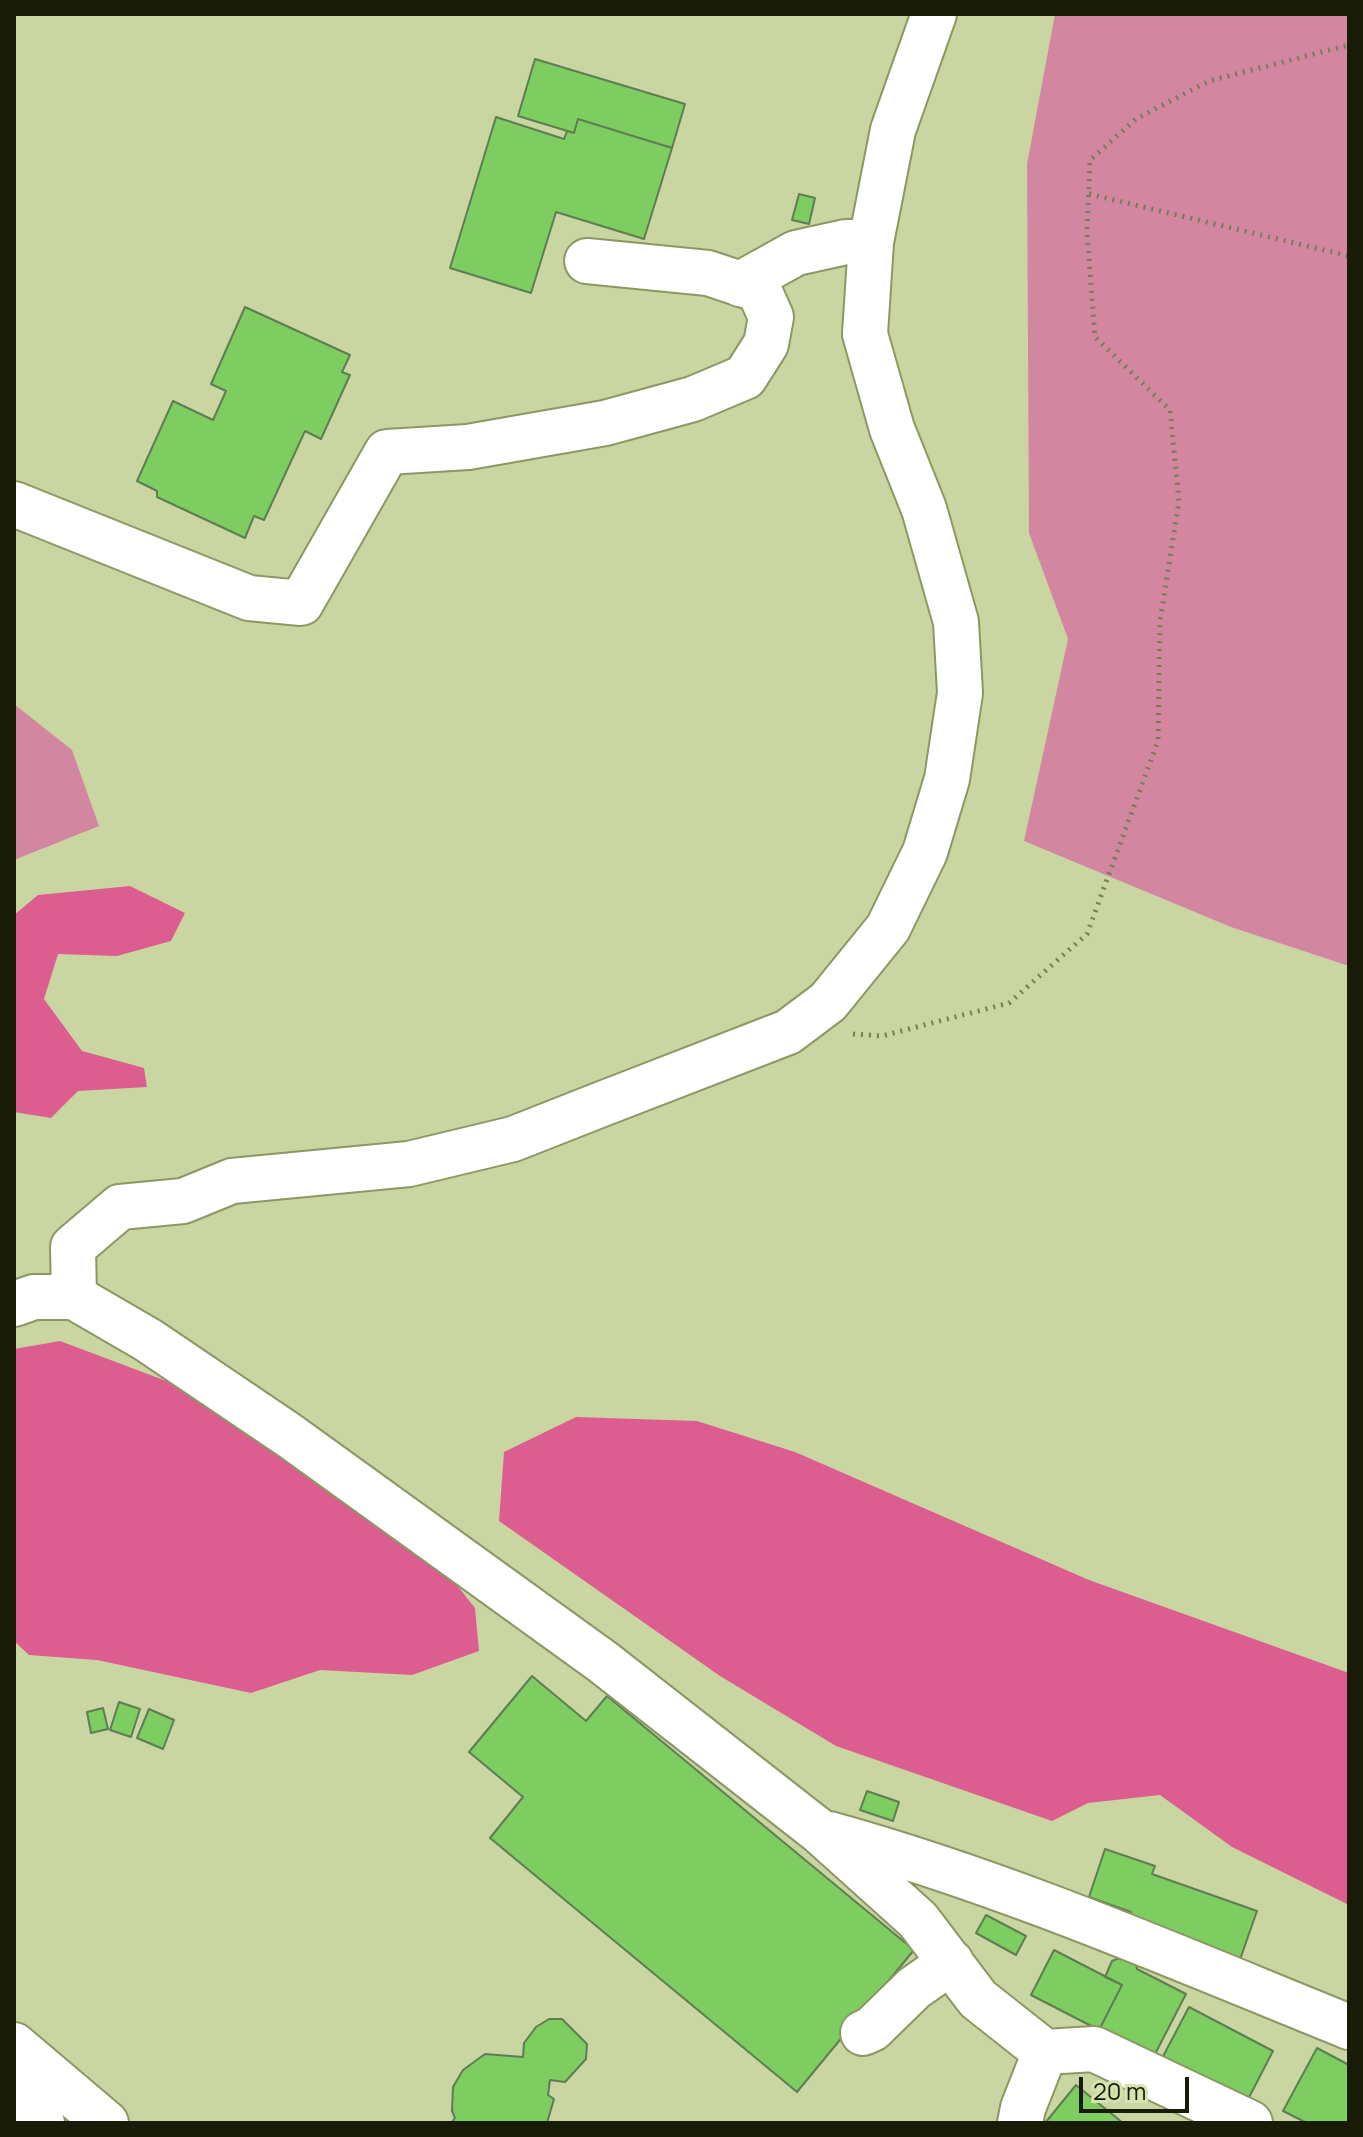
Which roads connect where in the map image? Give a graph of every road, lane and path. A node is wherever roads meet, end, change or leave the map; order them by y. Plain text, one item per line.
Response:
1 (934, 14) edge
2 (1349, 45) edge
3 (1089, 194) junction
4 (858, 242) junction
5 (1349, 256) edge
6 (587, 261) dead end
7 (740, 284) junction
8 (14, 504) edge
9 (851, 1034) dead end
10 (74, 1297) junction
11 (14, 1304) edge
12 (819, 1831) junction
13 (951, 1962) junction
14 (1349, 2027) edge
15 (863, 2033) dead end
16 (14, 2045) edge
17 (1045, 2052) junction
18 (14, 2098) edge
19 (42, 2123) edge
20 (106, 2123) edge
21 (1020, 2123) edge
22 (1250, 2123) edge

1 - 4 street
2 - 3 path
3 - 5 path
3 - 9 path
4 - 7 street
4 - 10 street
6 - 7 street
7 - 8 street
10 - 11 street
10 - 12 street
12 - 13 street
12 - 14 street
13 - 15 street
13 - 17 street
16 - 20 street
17 - 21 street
17 - 22 street
18 - 19 street

